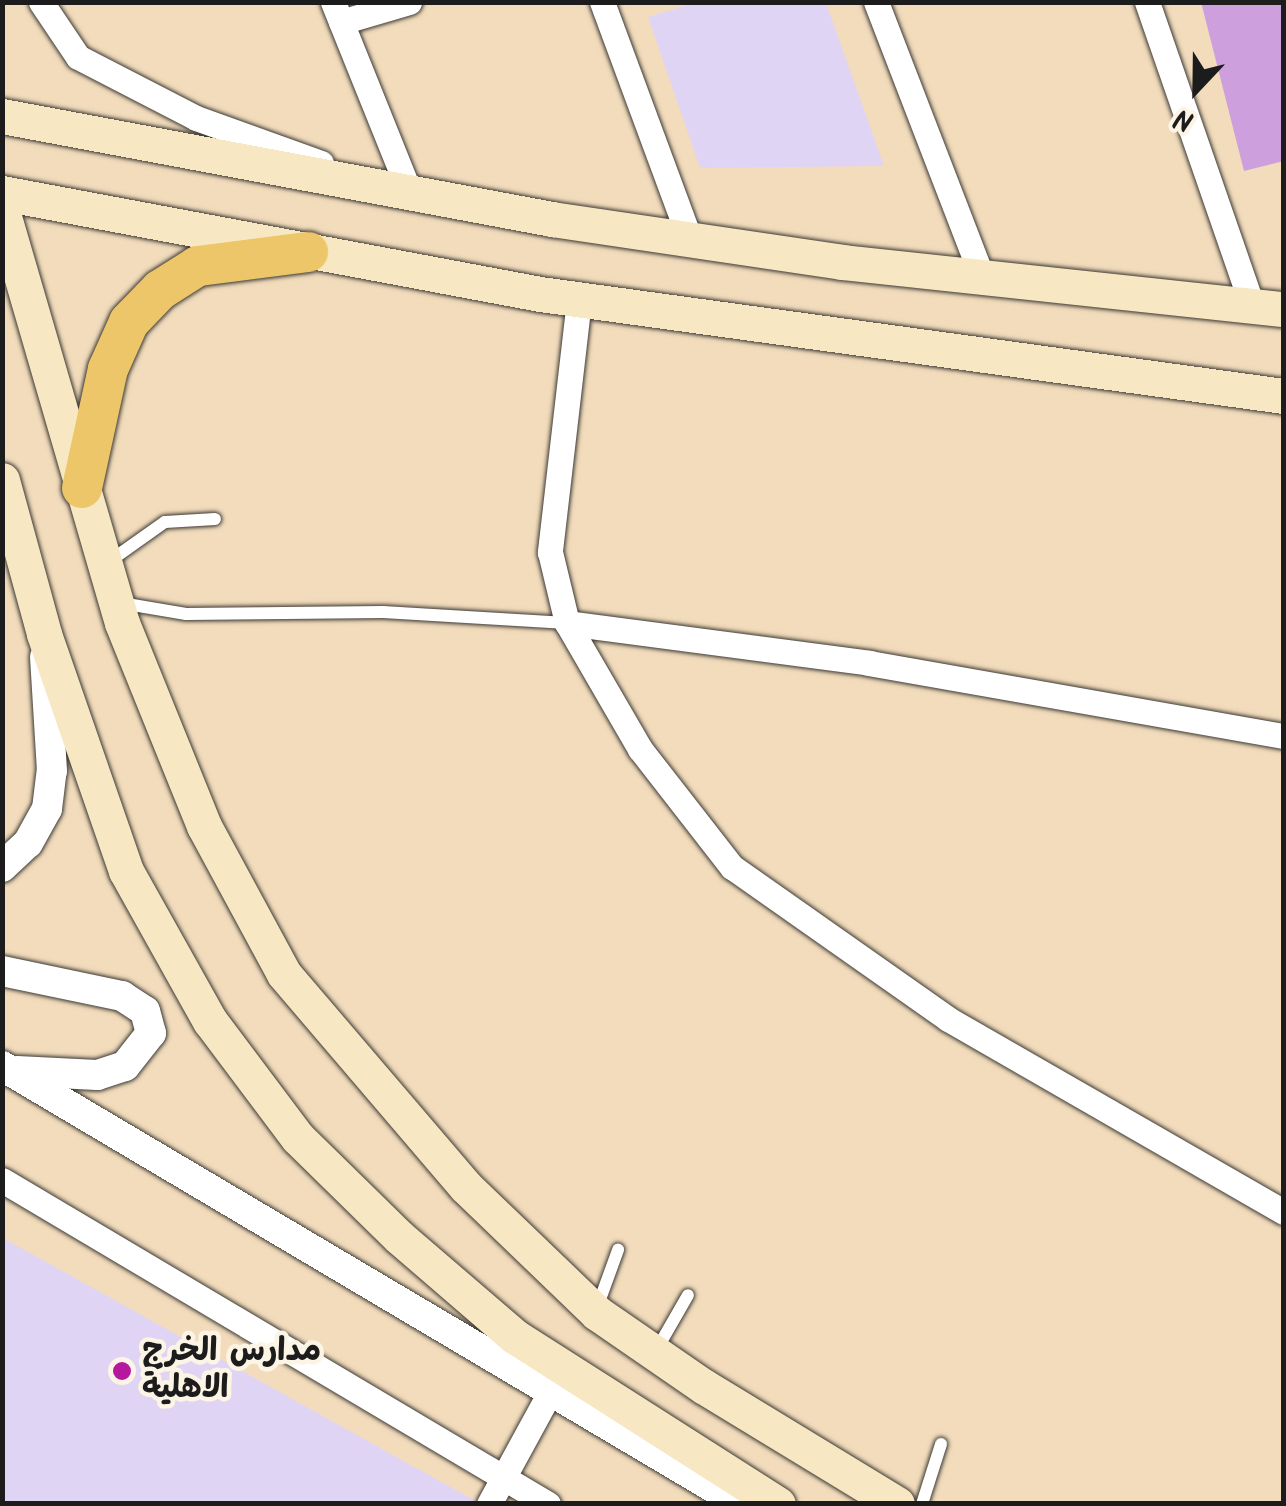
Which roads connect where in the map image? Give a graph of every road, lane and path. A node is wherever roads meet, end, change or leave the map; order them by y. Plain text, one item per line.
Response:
1 (41, 2) edge
2 (409, 2) edge
3 (602, 2) edge
4 (876, 2) edge
5 (1148, 2) edge
6 (337, 12) edge
7 (2, 116) edge
8 (2, 193) edge
9 (410, 196) junction
10 (2, 210) edge
11 (690, 240) junction
12 (308, 252) junction
13 (982, 277) junction
14 (579, 300) junction
15 (1268, 307) edge
16 (1284, 396) edge
17 (2, 480) edge
18 (82, 488) junction
19 (215, 519) dead end
20 (105, 565) junction
21 (116, 602) junction
22 (567, 623) junction
23 (44, 634) junction
24 (1284, 736) edge
25 (2, 867) edge
26 (2, 970) edge
27 (6, 1068) edge
28 (2, 1180) edge
29 (1284, 1212) edge
30 (618, 1250) dead end
31 (688, 1295) dead end
32 (597, 1313) junction
33 (655, 1353) junction
34 (550, 1392) junction
35 (942, 1444) dead end
36 (503, 1477) junction
37 (488, 1504) edge
38 (548, 1504) edge
39 (741, 1504) edge
40 (778, 1504) edge
41 (896, 1504) edge
42 (922, 1504) edge

1 - 9 street
2 - 6 street
3 - 11 street
4 - 13 street
5 - 15 street
6 - 9 street
7 - 9 main road
8 - 12 main road
9 - 11 main road
10 - 18 main road
11 - 13 main road
12 - 14 main road
12 - 18 main road
13 - 15 main road
14 - 16 main road
14 - 22 street
17 - 23 main road
18 - 20 main road
19 - 20 lane
20 - 21 main road
21 - 22 lane
21 - 32 main road
22 - 24 street
22 - 29 street
23 - 25 street
23 - 40 main road
26 - 27 street
27 - 34 street
28 - 36 street
30 - 32 lane
31 - 33 lane
32 - 33 main road
33 - 41 main road
34 - 36 street
34 - 39 street
35 - 42 lane
36 - 37 street
36 - 38 street

